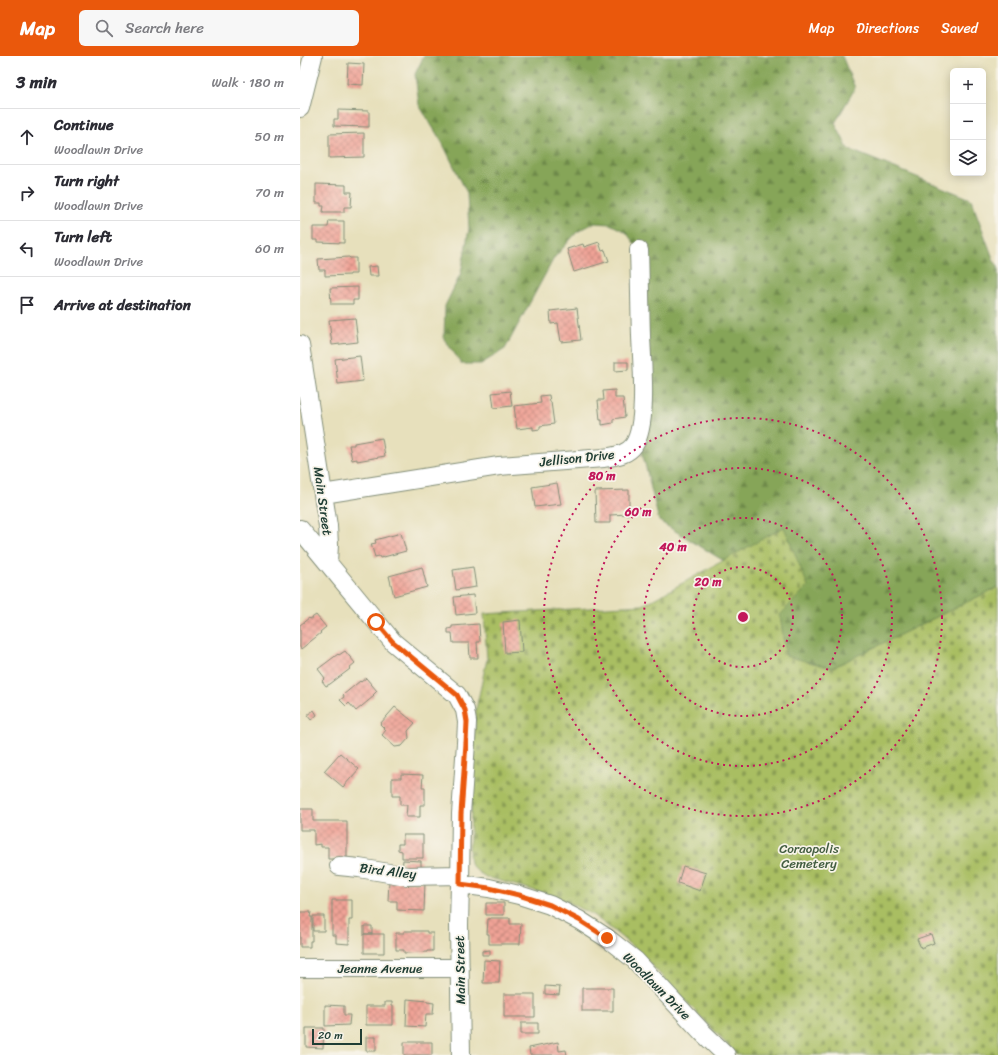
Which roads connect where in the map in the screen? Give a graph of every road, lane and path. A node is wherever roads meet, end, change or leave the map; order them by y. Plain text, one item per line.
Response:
1 (313, 56) edge
2 (300, 108) edge
3 (639, 250) dead end
4 (300, 345) edge
5 (323, 494) junction
6 (300, 529) edge
7 (328, 562) junction
8 (339, 866) dead end
9 (460, 880) junction
10 (300, 968) edge
11 (460, 968) junction
12 (461, 1055) edge
13 (726, 1055) edge

1 - 2 street
3 - 5 street, Jellison Drive
4 - 5 street, Main Street
5 - 7 street, Main Street
6 - 7 street
7 - 9 street
8 - 9 street, Bird Alley
9 - 11 street, Main Street
9 - 13 street, Woodlawn Drive
10 - 11 street, Jeanne Avenue
11 - 12 street, Main Street

